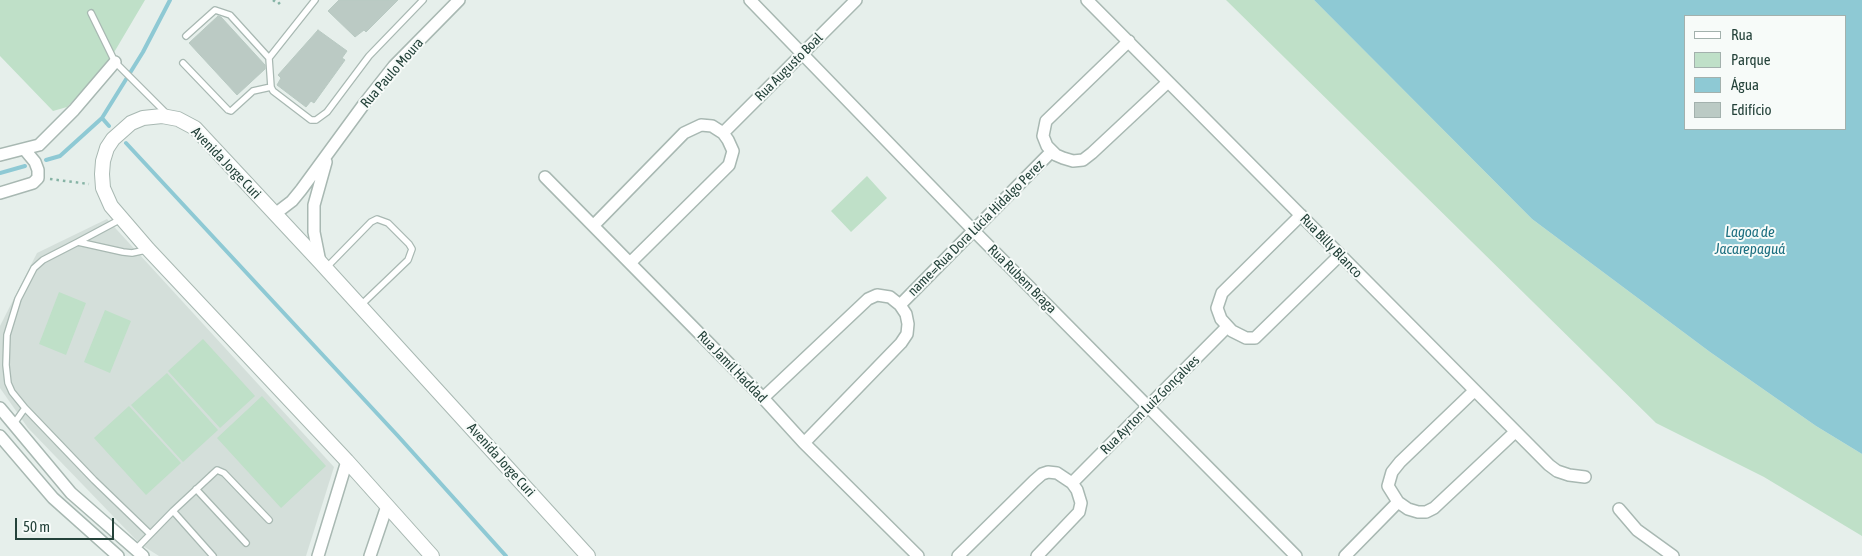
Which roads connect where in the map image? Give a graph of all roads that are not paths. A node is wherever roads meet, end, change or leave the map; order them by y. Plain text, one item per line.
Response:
1 (315, 0) edge
2 (423, 0) edge
3 (459, 0) edge
4 (750, 0) edge
5 (856, 0) edge
6 (1087, 0) edge
7 (91, 13) dead end
8 (186, 36) dead end
9 (1129, 41) junction
10 (802, 54) junction
11 (269, 58) junction
12 (183, 63) dead end
13 (119, 65) junction
14 (1168, 82) junction
15 (271, 87) junction
16 (170, 117) junction
17 (722, 133) junction
18 (25, 150) junction
19 (329, 150) junction
20 (1052, 151) junction
21 (0, 155) edge
22 (545, 177) dead end
23 (0, 193) edge
24 (274, 214) junction
25 (1301, 215) junction
26 (121, 220) junction
27 (594, 225) junction
28 (974, 231) junction
29 (78, 242) junction
30 (148, 249) junction
31 (1340, 255) junction
32 (630, 263) junction
33 (323, 265) junction
34 (900, 305) junction
35 (360, 306) junction
36 (1228, 327) junction
37 (1474, 391) junction
38 (763, 398) junction
39 (1147, 407) junction
40 (0, 408) edge
41 (25, 408) junction
42 (13, 424) junction
43 (1515, 432) junction
44 (0, 436) edge
45 (804, 443) junction
46 (347, 461) junction
47 (1585, 477) dead end
48 (1072, 483) junction
49 (196, 489) junction
50 (1398, 502) junction
51 (387, 506) junction
52 (1619, 509) dead end
53 (173, 511) junction
54 (269, 520) dead end
55 (150, 534) junction
56 (246, 543) dead end
57 (139, 553) edge
58 (118, 556) edge
59 (214, 556) edge
60 (318, 556) edge
61 (370, 556) edge
62 (432, 556) edge
63 (588, 556) edge
64 (918, 556) edge
65 (958, 556) edge
66 (1037, 556) edge
67 (1296, 556) edge
68 (1345, 556) edge
69 (1673, 556) edge

1 - 11 lane
2 - 15 lane
3 - 19 street, Rua Paulo Moura
4 - 10 street, Rua Rubem Braga
5 - 10 street, Rua Augusto Boal
6 - 9 street, Rua Billy Blanco
7 - 13 lane
8 - 11 lane
9 - 14 street, Rua Billy Blanco
9 - 20 street, name=Rua Dora Lúcia Hidalgo Perez
10 - 17 street, Rua Augusto Boal
10 - 28 street, Rua Rubem Braga
11 - 15 lane
12 - 15 lane
13 - 16 lane
13 - 18 street
14 - 20 street, name=Rua Dora Lúcia Hidalgo Perez
14 - 25 street, Rua Billy Blanco
16 - 24 street, Avenida Jorge Curi
16 - 26 street, Avenida Jorge Curi
17 - 27 street
17 - 32 street
18 - 21 street
18 - 23 street
19 - 24 street, Rua Paulo Moura
19 - 33 street, Rua Paulo Moura
20 - 28 street, name=Rua Dora Lúcia Hidalgo Perez
22 - 27 street, Rua Jamil Haddad
24 - 33 street, Avenida Jorge Curi
25 - 31 street, Rua Billy Blanco
25 - 36 street
26 - 29 lane
26 - 30 street, Avenida Jorge Curi
27 - 32 street, Rua Jamil Haddad
28 - 34 street, name=Rua Dora Lúcia Hidalgo Perez
28 - 39 street, Rua Rubem Braga
29 - 30 lane
29 - 41 lane
30 - 46 street, Avenida Jorge Curi
31 - 36 street
31 - 37 street, Rua Billy Blanco
32 - 38 street, Rua Jamil Haddad
33 - 35 street, Avenida Jorge Curi
33 - 35 lane
34 - 38 street, name=Rua Dora Lúcia Hidalgo Perez
34 - 45 street, name=Rua Dora Lúcia Hidalgo Perez
35 - 63 street, Avenida Jorge Curi
36 - 39 street, Rua Ayrton Luiz Gonçalves
37 - 43 street, Rua Billy Blanco
37 - 50 street
38 - 45 street, Rua Jamil Haddad
39 - 48 street, Rua Ayrton Luiz Gonçalves
39 - 67 street, Rua Rubem Braga
40 - 42 street
41 - 42 lane
41 - 55 lane
42 - 57 street
43 - 47 street, Rua Billy Blanco
43 - 50 street
44 - 58 street
45 - 64 street, Rua Jamil Haddad
46 - 51 street, Avenida Jorge Curi
46 - 60 street
48 - 65 street
48 - 66 street
49 - 53 lane
49 - 54 lane
49 - 56 lane
50 - 68 street
51 - 61 street
51 - 62 street, Avenida Jorge Curi
52 - 69 street
53 - 55 lane
53 - 59 lane
55 - 57 lane

